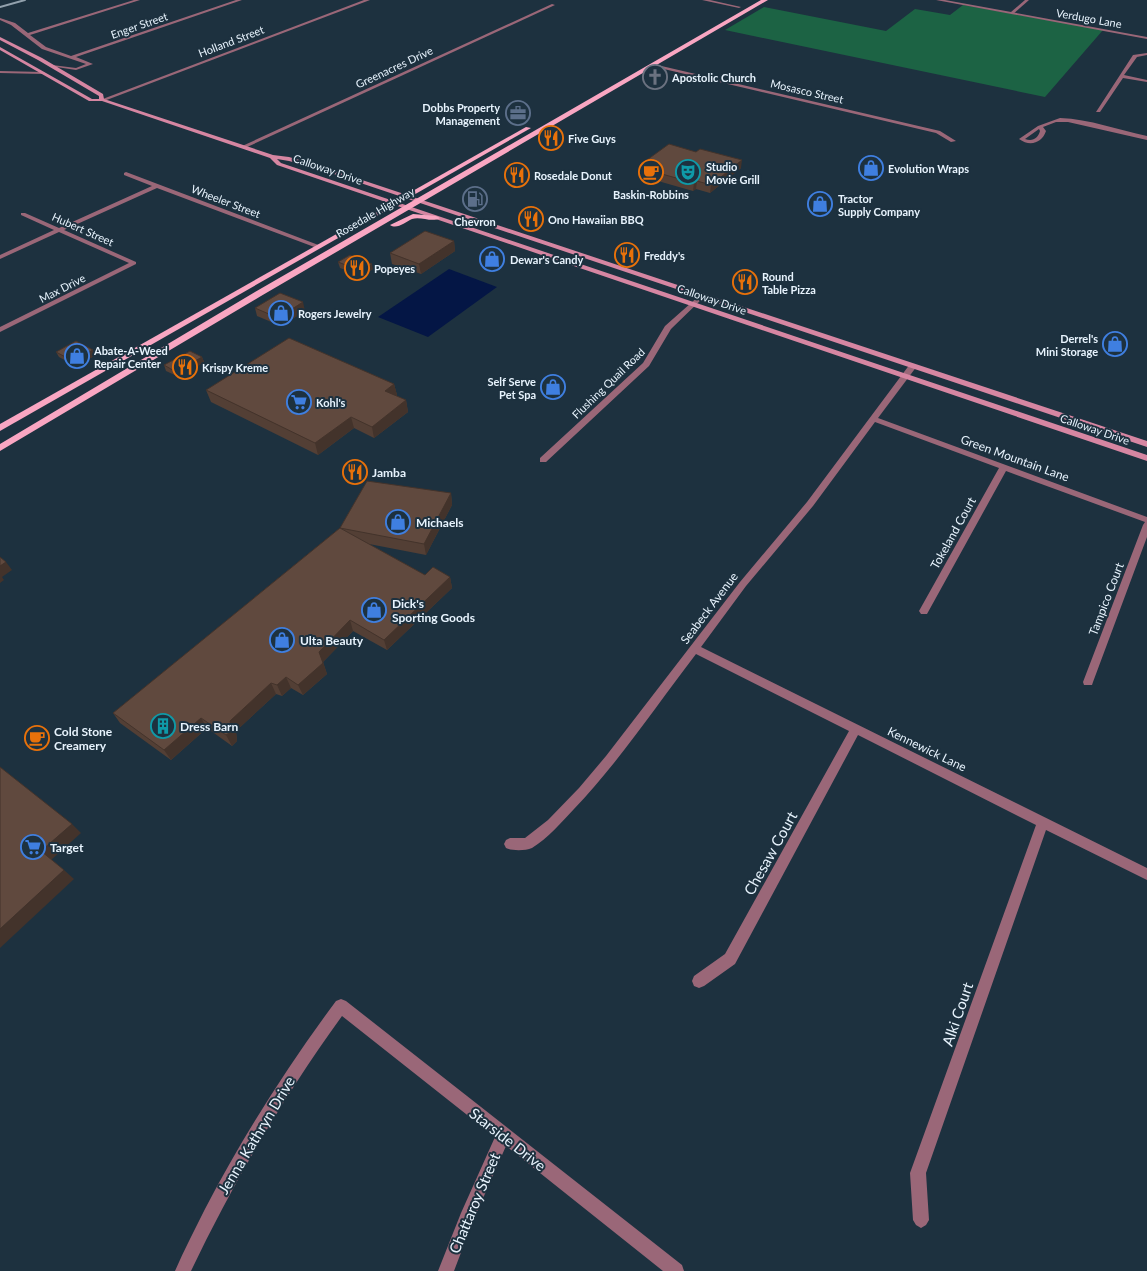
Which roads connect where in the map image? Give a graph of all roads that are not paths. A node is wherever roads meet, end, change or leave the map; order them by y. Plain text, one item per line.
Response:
1 (138, 0) edge
2 (240, 0) edge
3 (368, 0) edge
4 (704, 0) edge
5 (938, 0) edge
6 (1027, 0) edge
7 (761, 1) edge
8 (553, 5) dead end
9 (742, 5) junction
10 (1012, 14) junction
11 (0, 19) edge
12 (708, 33) junction
13 (27, 35) junction
14 (0, 38) edge
15 (1147, 38) edge
16 (683, 39) dead end
17 (0, 48) edge
18 (1147, 54) edge
19 (72, 57) junction
20 (27, 62) junction
21 (91, 64) junction
22 (637, 65) dead end
23 (653, 65) junction
24 (52, 66) junction
25 (43, 73) junction
26 (1121, 76) junction
27 (74, 80) junction
28 (1147, 81) edge
29 (102, 100) junction
30 (564, 107) dead end
31 (576, 109) junction
32 (1098, 111) dead end
33 (533, 125) dead end
34 (1040, 127) dead end
35 (536, 133) junction
36 (1147, 138) edge
37 (954, 141) dead end
38 (242, 147) junction
39 (272, 157) junction
40 (126, 174) dead end
41 (156, 186) junction
42 (407, 197) junction
43 (420, 201) junction
44 (394, 204) junction
45 (407, 208) junction
46 (23, 214) dead end
47 (436, 218) junction
48 (59, 230) junction
49 (319, 247) junction
50 (332, 251) junction
51 (548, 256) junction
52 (0, 257) edge
53 (134, 263) joint
54 (636, 273) junction
55 (702, 296) junction
56 (693, 304) junction
57 (0, 330) edge
58 (913, 366) junction
59 (104, 369) junction
60 (906, 376) junction
61 (1023, 416) junction
62 (874, 419) junction
63 (0, 428) edge
64 (1130, 439) junction
65 (0, 442) edge
66 (1147, 444) edge
67 (0, 448) edge
68 (1121, 449) junction
69 (1147, 454) edge
70 (1147, 458) edge
71 (543, 460) dead end
72 (1004, 467) junction
73 (1147, 520) edge
74 (1147, 525) edge
75 (924, 611) dead end
76 (694, 648) junction
77 (1088, 682) dead end
78 (856, 729) junction
79 (1043, 822) junction
80 (510, 844) dead end
81 (1147, 874) edge
82 (699, 981) dead end
83 (341, 1006) joint
84 (504, 1135) junction
85 (922, 1220) dead end
86 (183, 1271) edge
87 (446, 1271) edge
88 (676, 1271) edge

1 - 13 street
2 - 19 street, Enger Street
3 - 29 street, Holland Street
4 - 9 street
5 - 10 street, Verdugo Lane
6 - 10 street
7 - 12 main road, Rosedale Highway
8 - 38 street, Greenacres Drive
9 - 12 main road
9 - 16 main road
10 - 15 street, Verdugo Lane
11 - 13 street
12 - 23 main road, Rosedale Highway
13 - 19 street
14 - 24 main road, Calloway Drive
17 - 20 main road, Calloway Drive
18 - 26 street
19 - 21 street
20 - 25 main road, Calloway Drive
20 - 25 street
21 - 24 street
21 - 27 street
22 - 31 main road
23 - 31 main road, Rosedale Highway
23 - 37 street, Mosasco Street
24 - 27 main road, Calloway Drive
25 - 29 main road, Calloway Drive
26 - 28 street
26 - 32 street
27 - 29 main road, Calloway Drive
29 - 38 main road, Calloway Drive
30 - 35 main road
31 - 35 main road, Rosedale Highway
33 - 42 main road, Rosedale Highway
34 - 36 street
35 - 43 main road, Rosedale Highway
38 - 39 main road, Calloway Drive
39 - 42 main road, Calloway Drive
39 - 44 main road, Calloway Drive
40 - 41 street, Wheeler Street
41 - 48 street
41 - 49 street, Wheeler Street
42 - 43 main road, Calloway Drive
42 - 44 main road, Rosedale Highway
43 - 45 main road, Rosedale Highway
43 - 54 main road, Calloway Drive
44 - 45 main road, Calloway Drive
44 - 49 main road, Rosedale Highway
45 - 47 main road, Calloway Drive
45 - 50 main road, Rosedale Highway
46 - 48 street, Hubert Street
47 - 50 main road
47 - 51 main road, Calloway Drive
48 - 52 street
48 - 53 street, Hubert Street
49 - 59 main road, Rosedale Highway
50 - 67 main road, Rosedale Highway
51 - 54 main road
51 - 56 main road, Calloway Drive
53 - 57 street, Max Drive
54 - 55 main road, Calloway Drive
55 - 56 street, Flushing Quail Road
55 - 58 main road, Calloway Drive
56 - 60 main road, Calloway Drive
56 - 71 street, Flushing Quail Road
58 - 60 street, Seabeck Avenue
58 - 64 main road, Calloway Drive
59 - 63 main road, Rosedale Highway
59 - 65 main road
60 - 61 main road, Calloway Drive
60 - 62 street, Seabeck Avenue
61 - 64 main road
61 - 68 main road, Calloway Drive
62 - 72 street, Green Mountain Lane
62 - 76 street, Seabeck Avenue
64 - 66 main road, Calloway Drive
68 - 69 main road
68 - 70 main road, Calloway Drive
72 - 73 street, Green Mountain Lane
72 - 75 street, Tokeland Court
74 - 77 street, Tampico Court
76 - 78 street, Kennewick Lane
76 - 80 street, Seabeck Avenue
78 - 79 street, Kennewick Lane
78 - 82 street, Chesaw Court
79 - 81 street, Kennewick Lane
79 - 85 street, Alki Court
83 - 84 street, Starside Drive
83 - 86 street, Jenna Kathryn Drive
84 - 87 street, Chattaroy Street
84 - 88 street, Starside Drive

